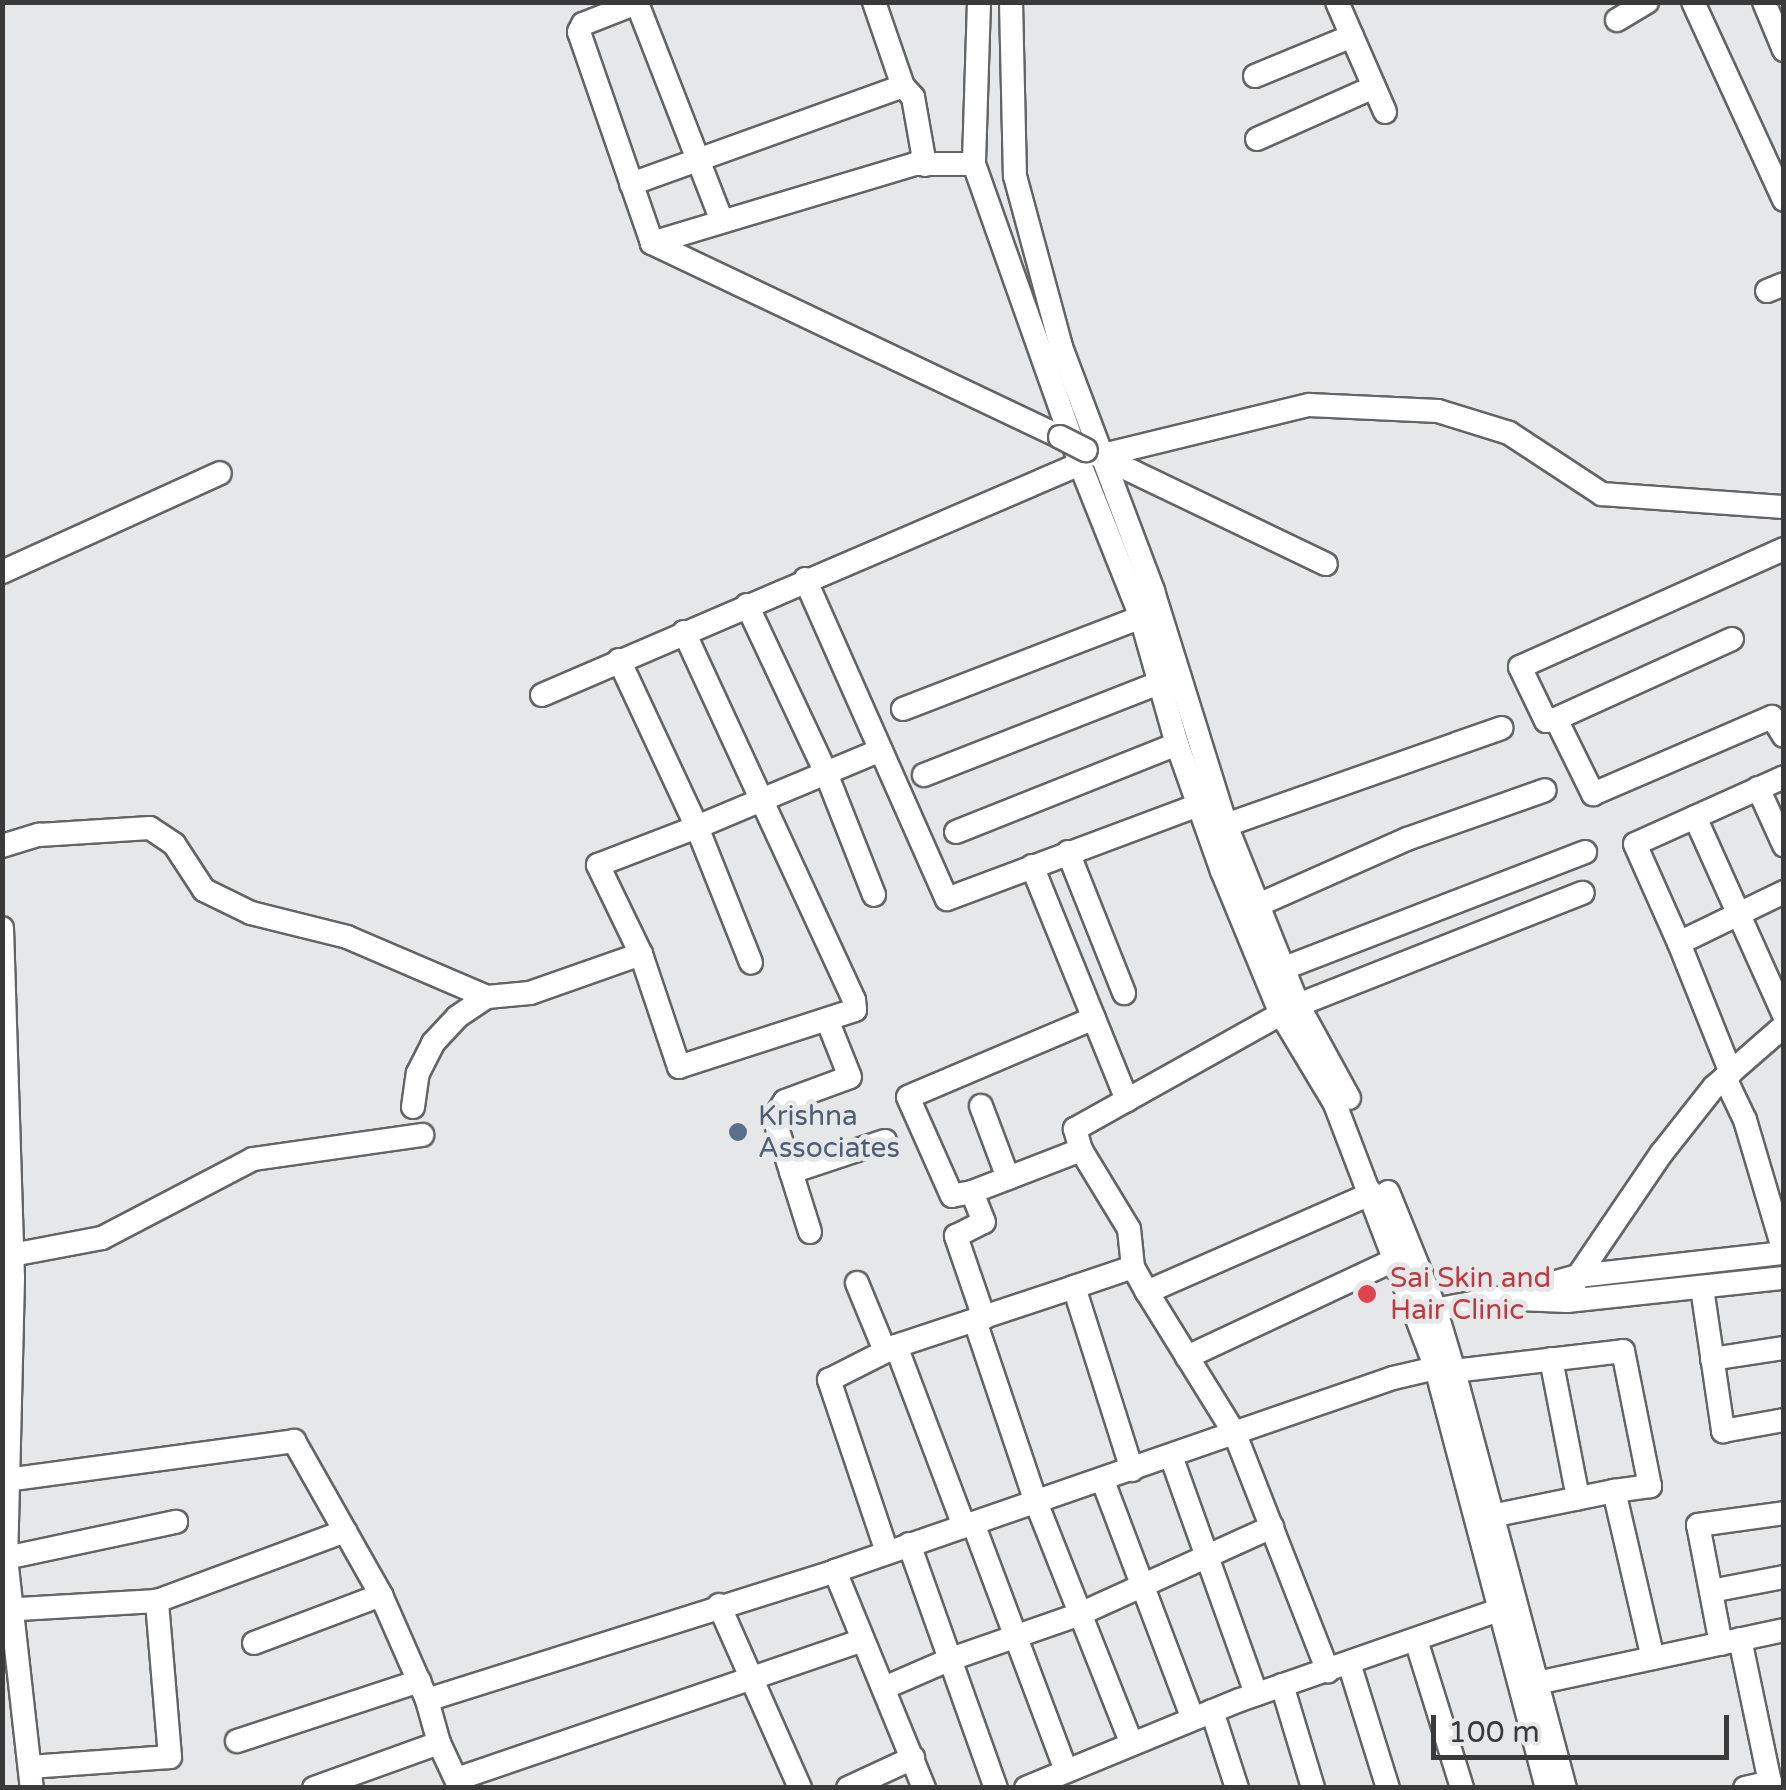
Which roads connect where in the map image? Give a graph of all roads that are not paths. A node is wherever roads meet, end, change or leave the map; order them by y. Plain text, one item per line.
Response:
1 (874, 2) edge
2 (979, 2) edge
3 (1011, 2) edge
4 (1338, 2) edge
5 (1646, 2) edge
6 (1694, 2) edge
7 (1764, 2) edge
8 (638, 3) edge
9 (1617, 20) dead end
10 (1352, 36) junction
11 (1784, 50) edge
12 (1255, 76) dead end
13 (902, 86) junction
14 (1374, 87) junction
15 (1385, 112) dead end
16 (1257, 139) dead end
17 (700, 159) junction
18 (974, 164) junction
19 (1777, 165) edge
20 (925, 166) junction
21 (631, 184) junction
22 (1784, 200) edge
23 (721, 219) junction
24 (652, 243) junction
25 (1088, 457) junction
26 (220, 473) dead end
27 (1784, 507) edge
28 (1784, 549) edge
29 (1326, 564) dead end
30 (2, 572) edge
31 (805, 579) junction
32 (746, 605) junction
33 (1141, 617) junction
34 (684, 632) junction
35 (1732, 639) dead end
36 (619, 660) junction
37 (1161, 682) junction
38 (542, 694) dead end
39 (903, 709) dead end
40 (1556, 718) junction
41 (1502, 728) dead end
42 (1784, 736) edge
43 (1177, 744) junction
44 (881, 750) junction
45 (826, 774) junction
46 (924, 775) dead end
47 (1784, 776) edge
48 (1758, 788) junction
49 (1545, 790) dead end
50 (760, 801) junction
51 (1199, 805) junction
52 (1695, 817) junction
53 (1226, 825) junction
54 (696, 827) junction
55 (956, 832) dead end
56 (1784, 845) edge
57 (2, 846) edge
58 (1068, 852) junction
59 (1585, 852) dead end
60 (1032, 866) junction
61 (1784, 892) edge
62 (1582, 893) dead end
63 (874, 895) dead end
64 (1258, 905) junction
65 (1738, 914) junction
66 (2, 928) edge
67 (1679, 943) junction
68 (641, 954) junction
69 (751, 964) dead end
70 (1282, 969) junction
71 (1124, 992) dead end
72 (486, 997) junction
73 (1289, 1010) junction
74 (1784, 1015) edge
75 (1094, 1018) junction
76 (828, 1022) junction
77 (1784, 1026) edge
78 (1728, 1076) junction
79 (1127, 1100) junction
80 (981, 1106) dead end
81 (412, 1108) dead end
82 (422, 1135) dead end
83 (885, 1142) dead end
84 (1081, 1150) junction
85 (790, 1172) junction
86 (1008, 1178) junction
87 (972, 1192) junction
88 (1372, 1193) junction
89 (810, 1232) dead end
90 (1784, 1253) edge
91 (12, 1255) junction
92 (1396, 1259) junction
93 (1132, 1267) junction
94 (1578, 1276) junction
95 (1784, 1278) edge
96 (857, 1283) dead end
97 (1074, 1287) junction
98 (1702, 1288) junction
99 (1146, 1292) junction
100 (1499, 1298) junction
101 (1567, 1301) junction
102 (1425, 1312) junction
103 (979, 1320) junction
104 (1784, 1348) edge
105 (891, 1349) junction
106 (1187, 1357) junction
107 (1551, 1359) junction
108 (1712, 1359) junction
109 (1445, 1369) junction
110 (1784, 1420) edge
111 (1235, 1434) junction
112 (1172, 1456) junction
113 (1132, 1470) junction
114 (7, 1480) junction
115 (1103, 1481) junction
116 (1614, 1491) junction
117 (1578, 1498) junction
118 (1036, 1502) junction
119 (1784, 1514) edge
120 (1496, 1515) junction
121 (176, 1522) dead end
122 (968, 1524) junction
123 (1272, 1527) junction
124 (345, 1531) junction
125 (910, 1544) junction
126 (887, 1552) junction
127 (6, 1558) junction
128 (1208, 1558) junction
129 (835, 1570) junction
130 (1784, 1577) edge
131 (1143, 1587) junction
132 (1711, 1592) junction
133 (381, 1595) junction
134 (156, 1601) junction
135 (720, 1604) junction
136 (6, 1610) edge
137 (1502, 1610) junction
138 (1080, 1614) junction
139 (1784, 1630) edge
140 (1016, 1638) junction
141 (863, 1640) junction
142 (1416, 1640) junction
143 (1730, 1641) junction
144 (254, 1644) dead end
145 (1654, 1658) junction
146 (950, 1659) junction
147 (1338, 1667) junction
148 (753, 1680) junction
149 (1529, 1685) junction
150 (1282, 1686) junction
151 (884, 1688) junction
152 (423, 1690) junction
153 (1256, 1694) junction
154 (1202, 1715) junction
155 (237, 1740) dead end
156 (439, 1744) junction
157 (1132, 1744) junction
158 (913, 1758) junction
159 (378, 1765) junction
160 (1066, 1771) junction
161 (31, 1777) edge
162 (458, 1783) edge
163 (1771, 1785) edge
164 (314, 1788) edge
165 (387, 1788) edge
166 (800, 1788) edge
167 (848, 1788) edge
168 (924, 1788) edge
169 (996, 1788) edge
170 (1026, 1788) edge
171 (1237, 1788) edge
172 (1312, 1788) edge
173 (1388, 1788) edge
174 (1462, 1788) edge
175 (1547, 1788) edge
176 (1565, 1788) edge
177 (1745, 1788) edge

1 - 13 street
2 - 18 street
3 - 25 street
4 - 10 street
5 - 9 street
6 - 19 street
7 - 11 street
8 - 17 street
8 - 21 street
10 - 12 street
10 - 14 street
13 - 17 street
13 - 20 street
14 - 15 street
14 - 16 street
17 - 21 street
17 - 23 street
18 - 20 street
18 - 25 street
19 - 22 street
20 - 23 street
21 - 24 street
23 - 24 street
24 - 25 street, bridge
25 - 27 street
25 - 29 street
25 - 31 street
25 - 33 street
25 - 53 street
26 - 30 street
28 - 40 street
31 - 32 street
31 - 44 street
32 - 34 street
32 - 45 street
33 - 37 street
33 - 39 street
34 - 36 street
34 - 50 street
35 - 40 street
36 - 38 street
36 - 54 street
37 - 43 street
37 - 46 street
40 - 42 street
41 - 53 street
43 - 51 street
43 - 55 street
44 - 45 street
44 - 60 street
45 - 50 street
45 - 63 street
47 - 48 street
48 - 52 street
48 - 56 street
49 - 64 street
50 - 54 street
50 - 76 street
51 - 58 street
51 - 73 street
52 - 65 street
52 - 67 street
53 - 64 street
54 - 68 street
54 - 69 street
57 - 72 street
58 - 60 street
58 - 71 street
59 - 70 street
60 - 75 street
61 - 65 street
62 - 73 street
64 - 70 street
65 - 67 street
65 - 74 street
66 - 91 street
67 - 78 street
68 - 72 street
68 - 76 street
70 - 73 street
72 - 81 street
73 - 79 street
73 - 88 street
73 - 102 street
75 - 79 street
75 - 87 street
76 - 85 street
77 - 78 street
78 - 90 street
78 - 94 street
79 - 84 street
80 - 86 street
82 - 91 street
83 - 85 street
84 - 86 street
84 - 93 street
85 - 89 street
86 - 87 street
87 - 103 street
88 - 92 street
88 - 99 street
90 - 94 street
91 - 114 street
92 - 102 street
92 - 106 street
93 - 97 street
93 - 99 street
94 - 100 street
94 - 101 street
95 - 98 street
96 - 105 street
97 - 103 street
97 - 113 street
98 - 101 street
98 - 108 street
99 - 106 street
100 - 101 street
100 - 102 street
102 - 109 street
103 - 105 street
103 - 118 street
104 - 108 street
105 - 122 street
105 - 126 street
106 - 111 street
107 - 109 street
107 - 116 street
107 - 117 street
108 - 110 street
109 - 111 street
109 - 120 street
109 - 137 street
111 - 112 street
111 - 123 street
112 - 113 street
112 - 128 street
113 - 115 street
114 - 124 street
114 - 127 street
115 - 118 street
115 - 131 street
116 - 117 street
116 - 145 street
117 - 120 street
118 - 122 street
118 - 138 street
119 - 132 street
120 - 149 street
121 - 127 street
122 - 125 street
122 - 140 street
123 - 128 street
123 - 147 street
124 - 133 street
124 - 134 street
125 - 126 street
125 - 146 street
126 - 129 street
127 - 136 street
128 - 131 street
128 - 153 street
129 - 135 street
129 - 141 street
130 - 132 street
131 - 138 street
131 - 154 street
132 - 143 street
133 - 144 street
133 - 152 street
134 - 136 street
134 - 161 street
135 - 148 street
135 - 152 street
136 - 161 street
137 - 142 street
137 - 149 street
138 - 140 street
138 - 157 street
139 - 143 street
140 - 146 street
140 - 160 street
141 - 148 street
141 - 151 street
142 - 147 street
142 - 174 street
143 - 145 street
143 - 163 street
145 - 149 street
146 - 151 street
146 - 169 street
147 - 150 street
147 - 173 street
148 - 162 street
148 - 166 street
149 - 175 street
149 - 176 street
150 - 153 street
150 - 172 street
151 - 158 street
152 - 155 street
152 - 156 street
153 - 154 street
154 - 157 street
154 - 171 street
156 - 159 street
156 - 162 street
157 - 160 street
158 - 167 street
158 - 168 street
159 - 164 street
159 - 165 street
160 - 170 street
163 - 177 street

